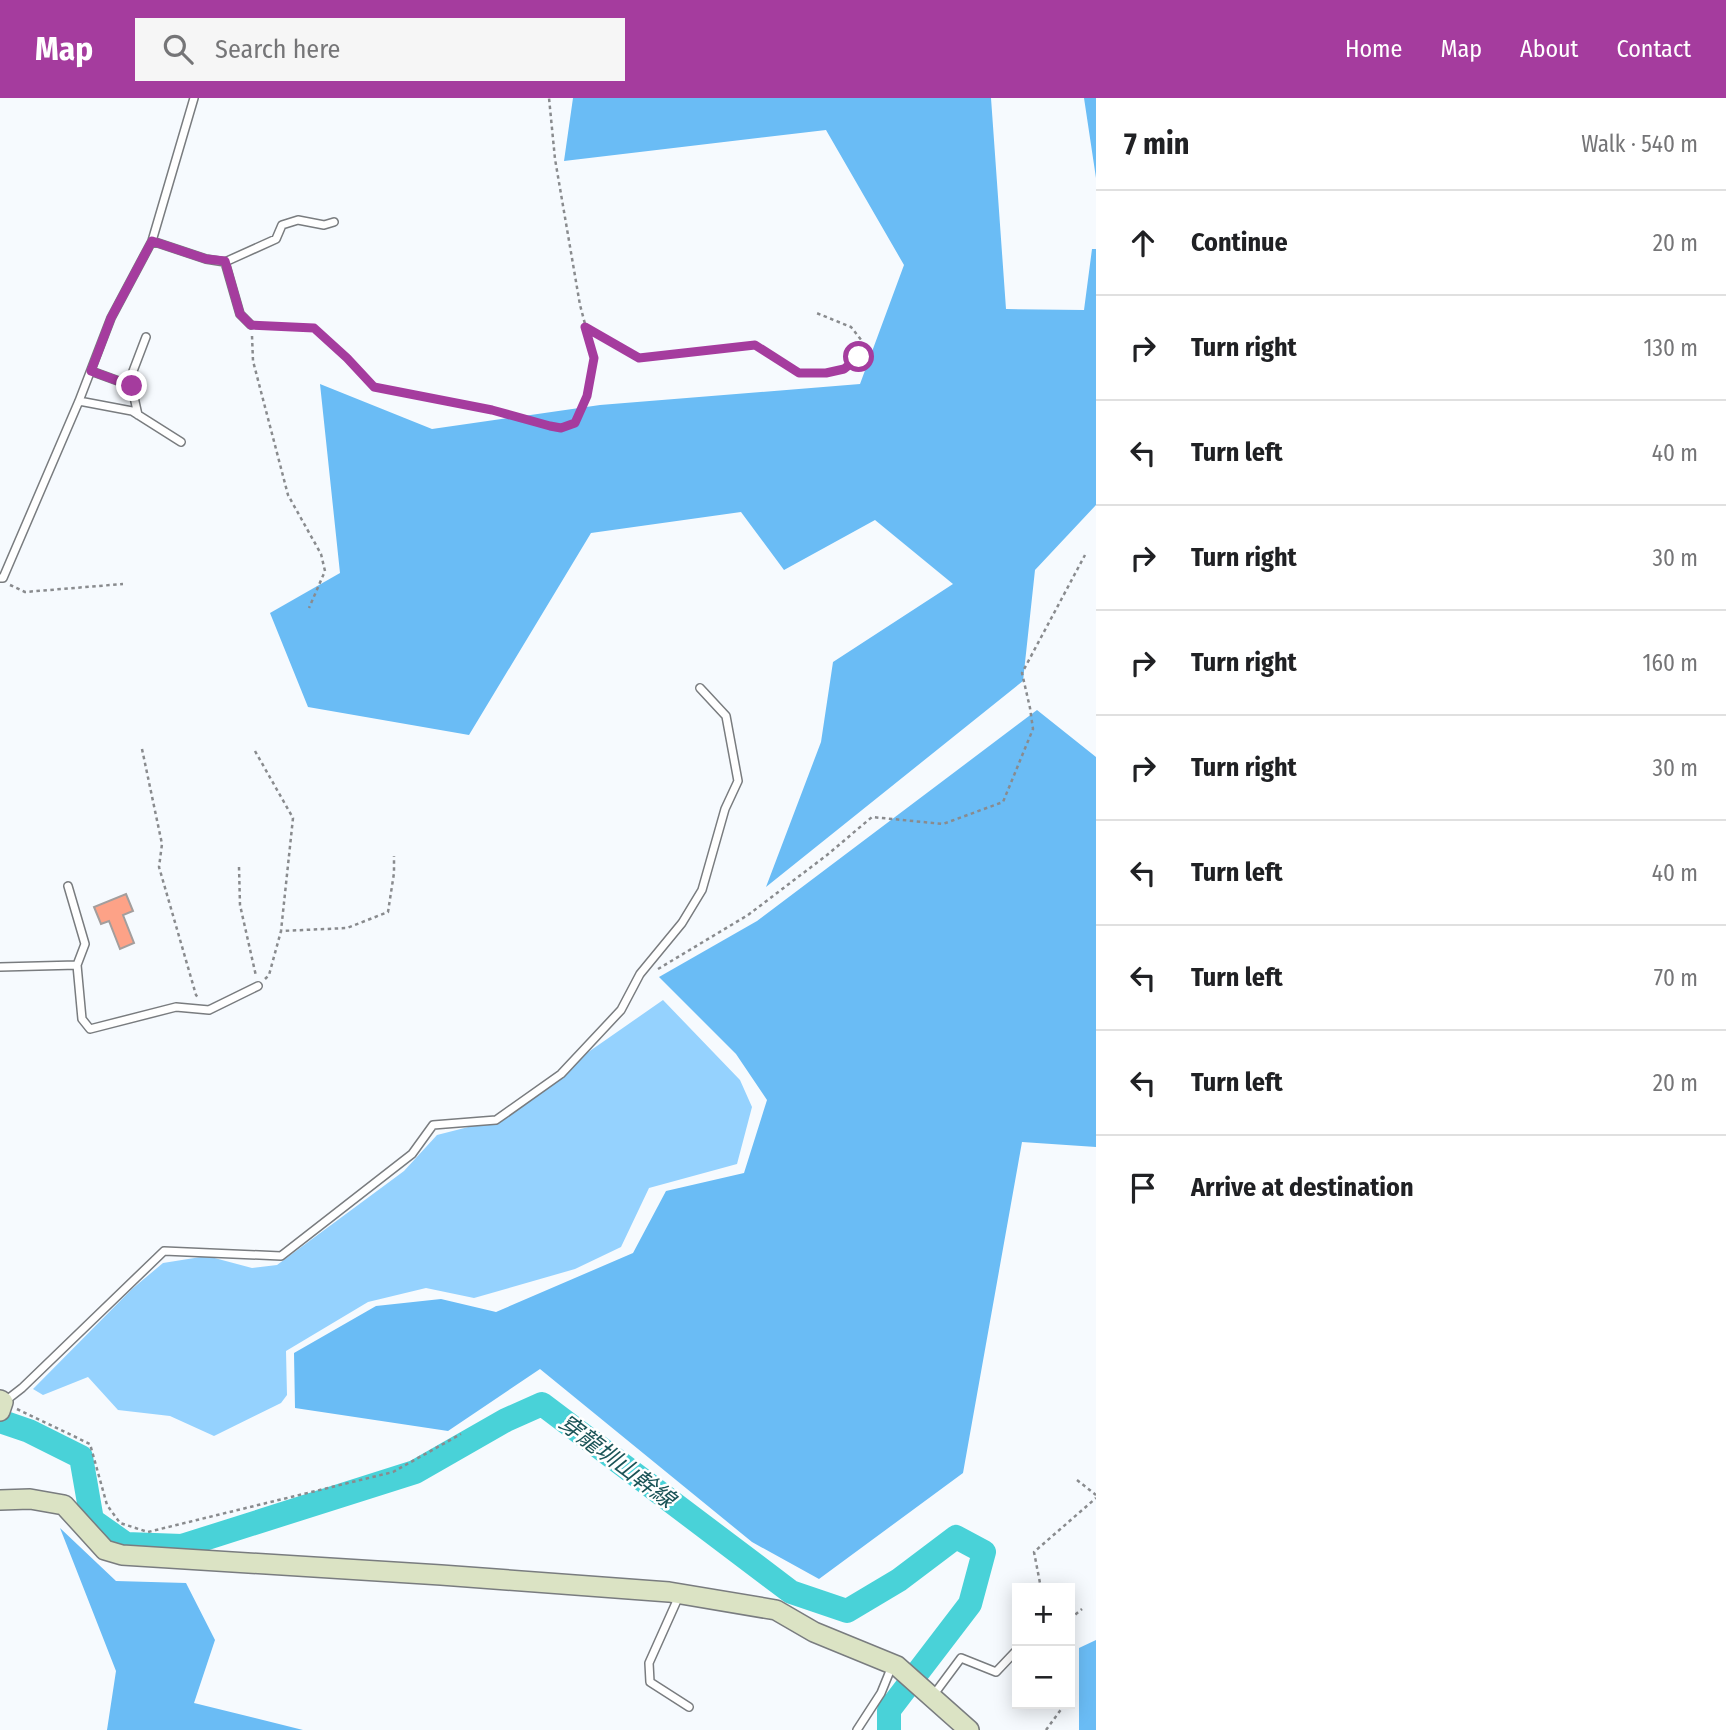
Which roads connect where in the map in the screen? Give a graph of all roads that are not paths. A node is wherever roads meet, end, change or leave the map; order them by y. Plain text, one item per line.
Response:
1 (194, 98) edge
2 (334, 222) dead end
3 (152, 241) junction
4 (225, 261) junction
5 (251, 325) road end
6 (146, 337) dead end
7 (91, 371) junction
8 (132, 386) junction
9 (79, 401) junction
10 (138, 415) junction
11 (181, 442) dead end
12 (1, 578) edge
13 (700, 688) dead end
14 (68, 886) dead end
15 (77, 965) junction
16 (0, 967) edge
17 (258, 986) road end
18 (1, 1404) edge
19 (0, 1500) edge
20 (681, 1594) junction
21 (1012, 1655) edge
22 (895, 1665) junction
23 (930, 1696) junction
24 (689, 1707) dead end
25 (857, 1730) edge
26 (969, 1730) edge

1 - 3 lane
2 - 4 lane
3 - 4 lane
3 - 7 lane
4 - 5 lane
6 - 8 lane
7 - 8 lane
7 - 9 lane
8 - 10 lane
9 - 10 lane
9 - 12 lane
10 - 11 lane
13 - 18 lane
14 - 15 lane
15 - 16 lane
15 - 17 lane
19 - 20 street
20 - 22 street
20 - 24 lane
21 - 23 lane
22 - 23 street
22 - 25 lane
23 - 26 street

